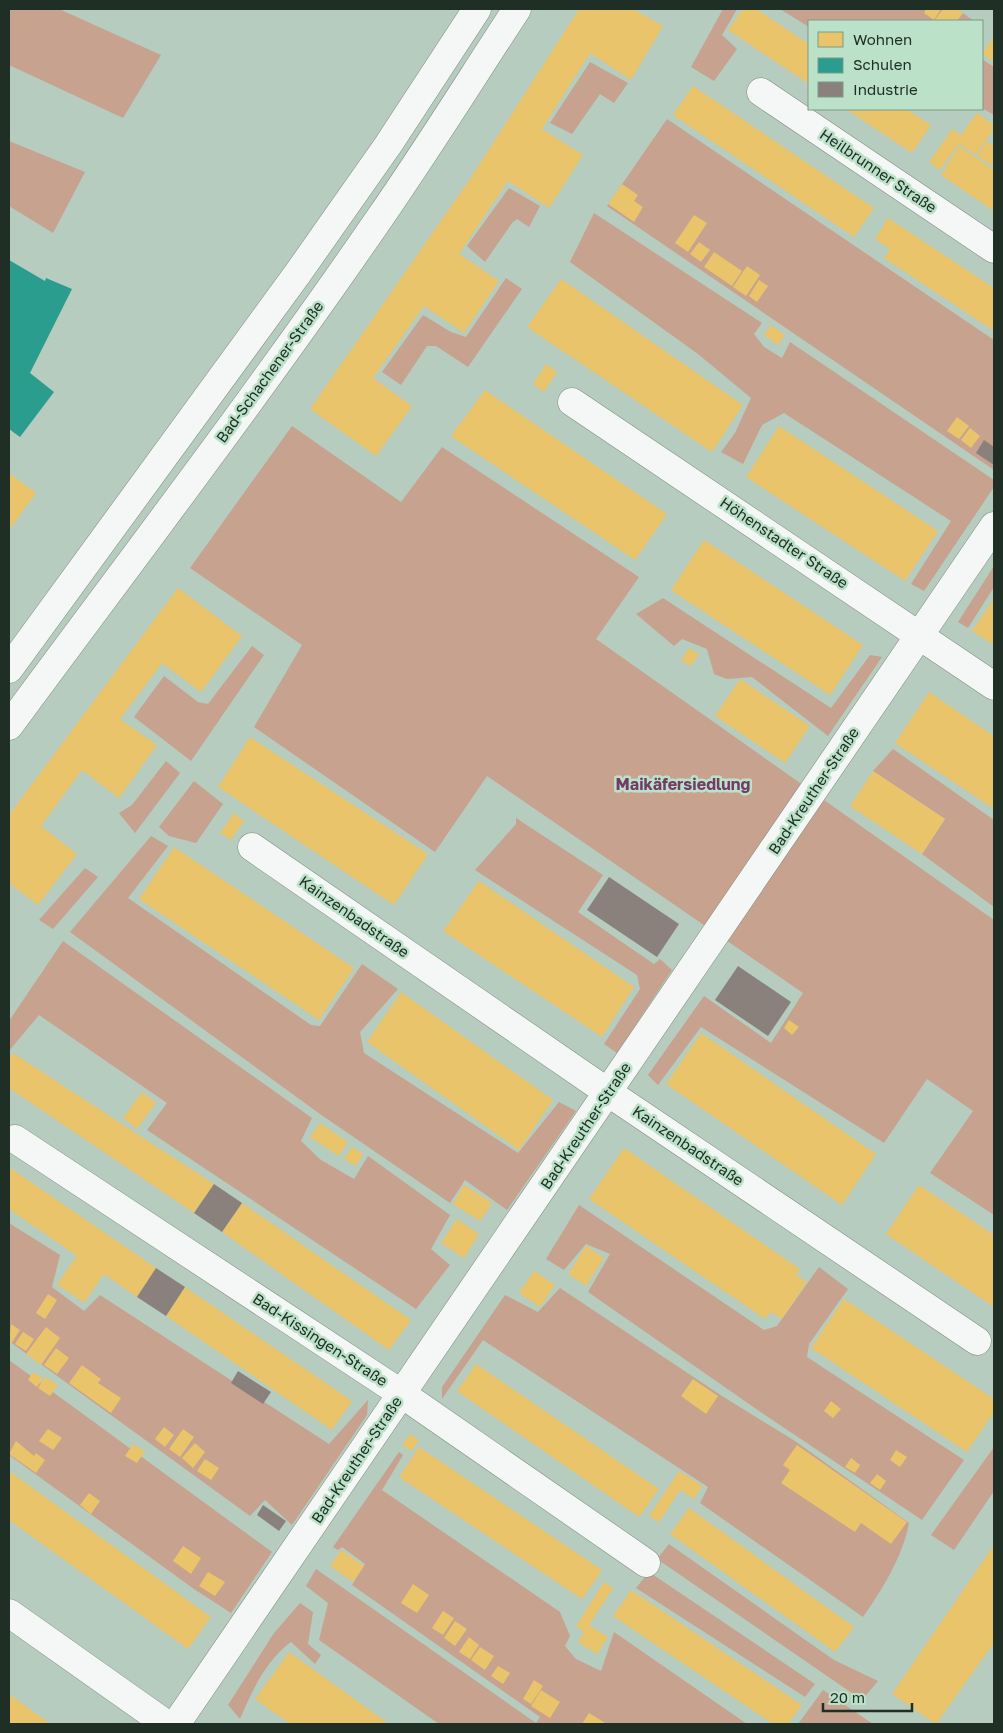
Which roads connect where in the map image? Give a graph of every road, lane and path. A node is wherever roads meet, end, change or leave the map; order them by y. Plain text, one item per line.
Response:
1 (477, 9) edge
2 (517, 9) edge
3 (761, 92) dead end
4 (994, 249) edge
5 (572, 402) dead end
6 (994, 526) edge
7 (920, 635) junction
8 (9, 669) edge
9 (994, 686) edge
10 (9, 726) edge
11 (252, 847) dead end
12 (609, 1093) junction
13 (15, 1139) dead end
14 (977, 1341) dead end
15 (402, 1394) junction
16 (646, 1563) dead end
17 (9, 1614) edge
18 (166, 1724) edge
19 (176, 1724) edge

1 - 8 street
2 - 10 street, Bad-Schachener-Straße
3 - 4 street, Heilbrunner Straße
5 - 7 street, Höhenstadter Straße
6 - 7 street, Bad-Kreuther-Straße
7 - 9 street, Höhenstadter Straße
7 - 12 street, Bad-Kreuther-Straße
11 - 12 street, Kainzenbadstraße
12 - 14 street, Kainzenbadstraße
12 - 15 street, Bad-Kreuther-Straße
13 - 15 street, Bad-Kissingen-Straße
15 - 16 street, Bad-Kissingen-Straße
15 - 19 street, Bad-Kreuther-Straße
17 - 18 street

